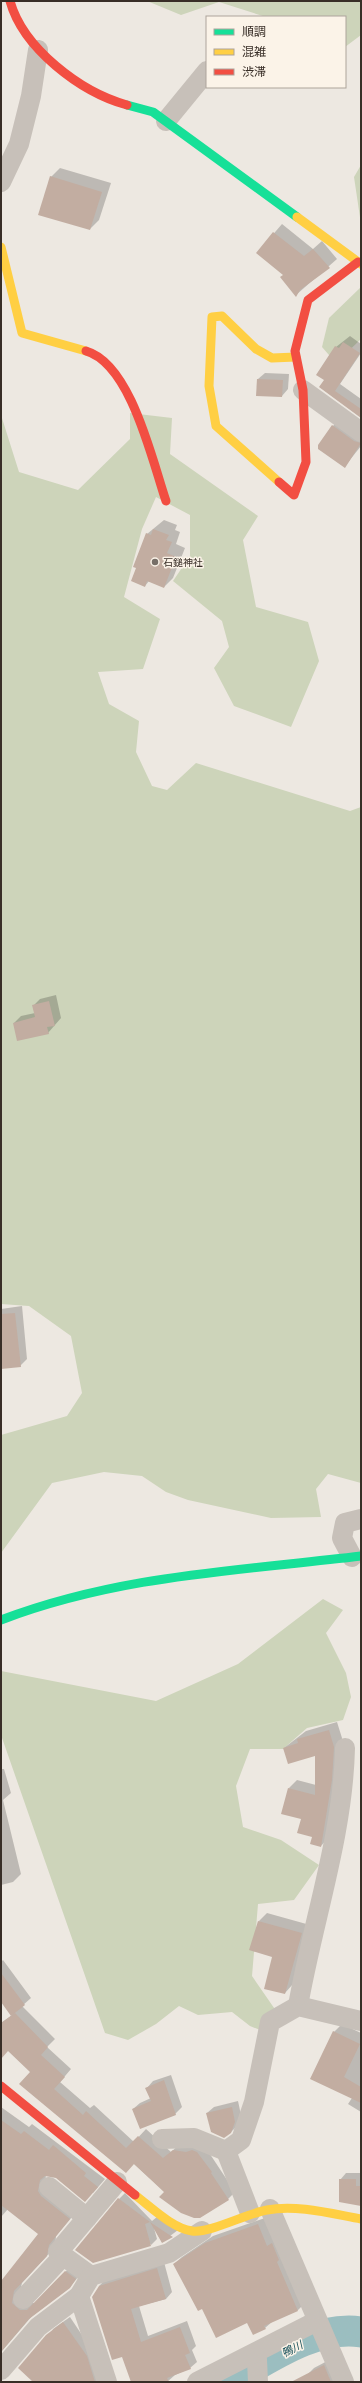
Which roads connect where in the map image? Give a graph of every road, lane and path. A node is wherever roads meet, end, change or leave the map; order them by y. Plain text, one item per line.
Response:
1 (10, 1) edge
2 (38, 50) junction
3 (206, 72) edge
4 (166, 121) junction
5 (1, 181) edge
6 (1, 247) edge
7 (360, 263) edge
8 (296, 357) junction
9 (304, 390) junction
10 (361, 432) edge
11 (166, 501) dead end
12 (361, 1519) edge
13 (356, 1556) edge
14 (1, 1620) edge
15 (345, 1748) dead end
16 (298, 2006) junction
17 (361, 2021) edge
18 (1, 2086) edge
19 (162, 2138) dead end
20 (226, 2151) junction
21 (117, 2182) junction
22 (49, 2187) dead end
23 (270, 2209) junction
24 (250, 2213) junction
25 (87, 2218) junction
26 (361, 2219) edge
27 (202, 2231) junction
28 (63, 2256) junction
29 (91, 2276) junction
30 (79, 2296) junction
31 (23, 2299) dead end
32 (317, 2321) junction
33 (256, 2356) junction
34 (1, 2370) edge
35 (1, 2380) edge
36 (4, 2382) edge
37 (107, 2382) edge
38 (197, 2382) edge
39 (258, 2382) edge
40 (344, 2382) edge

1 - 2 street
2 - 4 street
2 - 5 street
3 - 4 street
4 - 7 street
6 - 11 street
7 - 8 street
8 - 9 street
8 - 9 street
9 - 10 street
12 - 13 street
13 - 14 street
15 - 16 street
16 - 17 street
16 - 20 street
18 - 21 street
19 - 20 street
20 - 24 street
21 - 25 street
21 - 27 street
22 - 25 street
23 - 24 street
23 - 26 street
23 - 32 street
24 - 27 street
25 - 28 street
27 - 29 street
28 - 29 street
28 - 31 street
29 - 30 street
30 - 34 street
30 - 37 street
32 - 33 street
32 - 40 street
33 - 38 street
33 - 39 street
35 - 36 street

